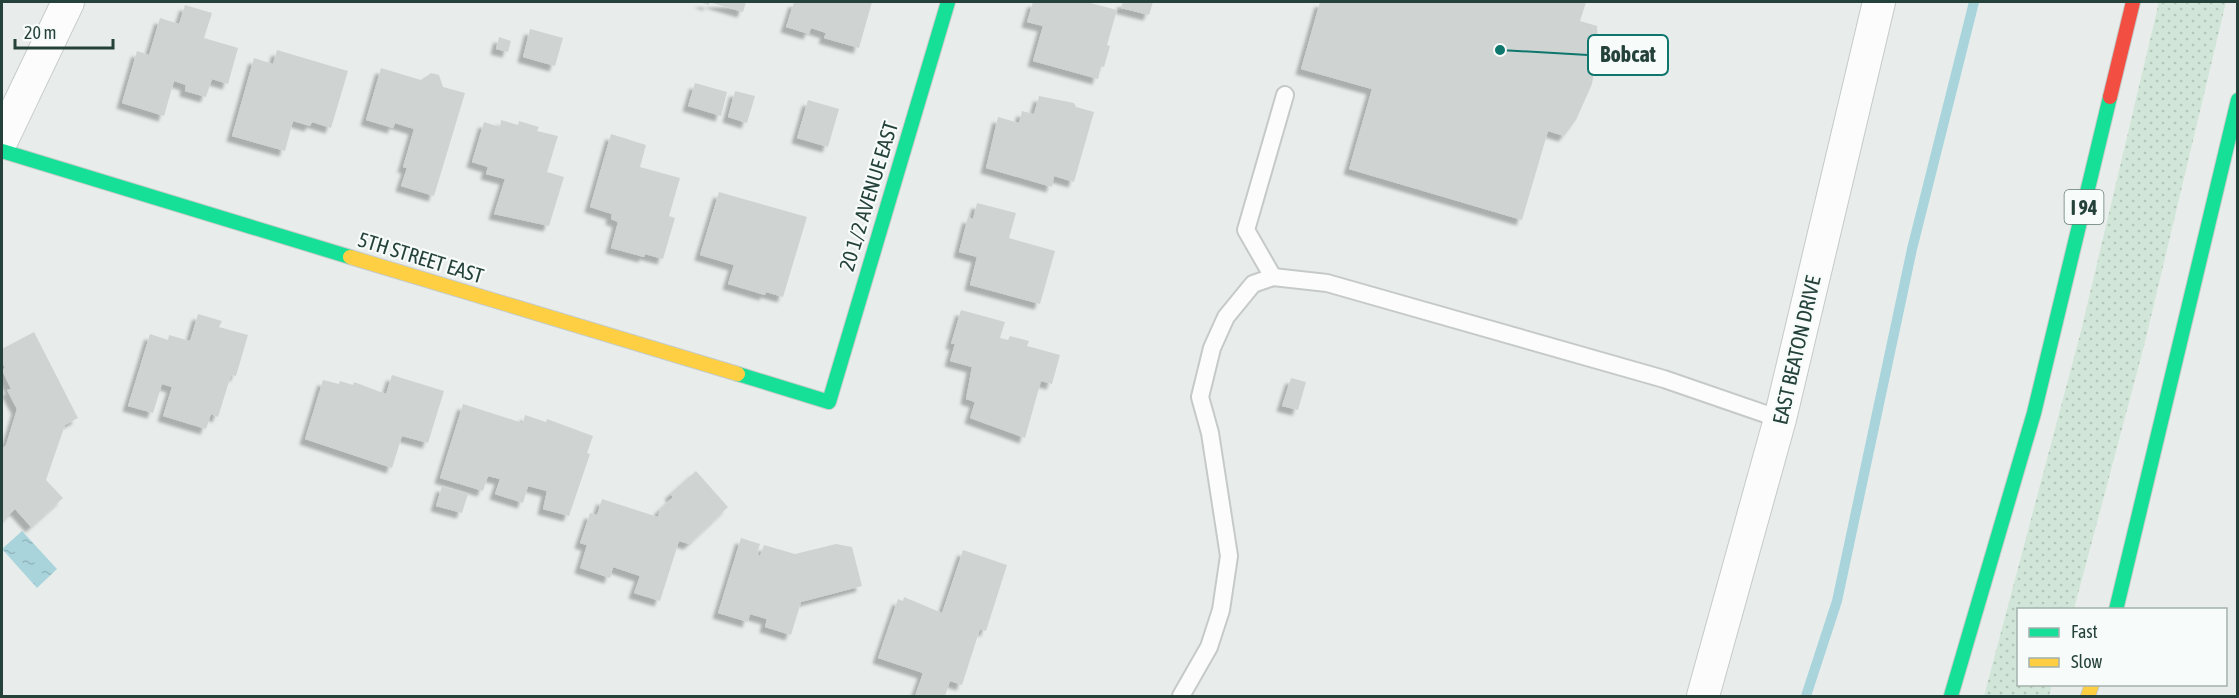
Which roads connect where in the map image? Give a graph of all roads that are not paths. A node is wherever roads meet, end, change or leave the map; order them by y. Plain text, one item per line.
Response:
1 (68, 2) edge
2 (948, 2) edge
3 (1879, 2) edge
4 (2133, 2) edge
5 (1285, 95) dead end
6 (2238, 100) edge
7 (2, 140) edge
8 (2, 151) edge
9 (1273, 277) junction
10 (829, 402) joint
11 (1780, 419) junction
12 (2116, 608) edge
13 (1181, 696) edge
14 (1703, 696) edge
15 (1951, 696) edge

1 - 7 street
2 - 10 main road, 20 1/2 AVENUE EAST
3 - 11 street, EAST BEATON DRIVE
4 - 15 main road, I 94
5 - 9 lane
6 - 12 main road
8 - 10 main road, 5TH STREET EAST
9 - 11 lane
9 - 13 lane
11 - 14 street, EAST BEATON DRIVE

